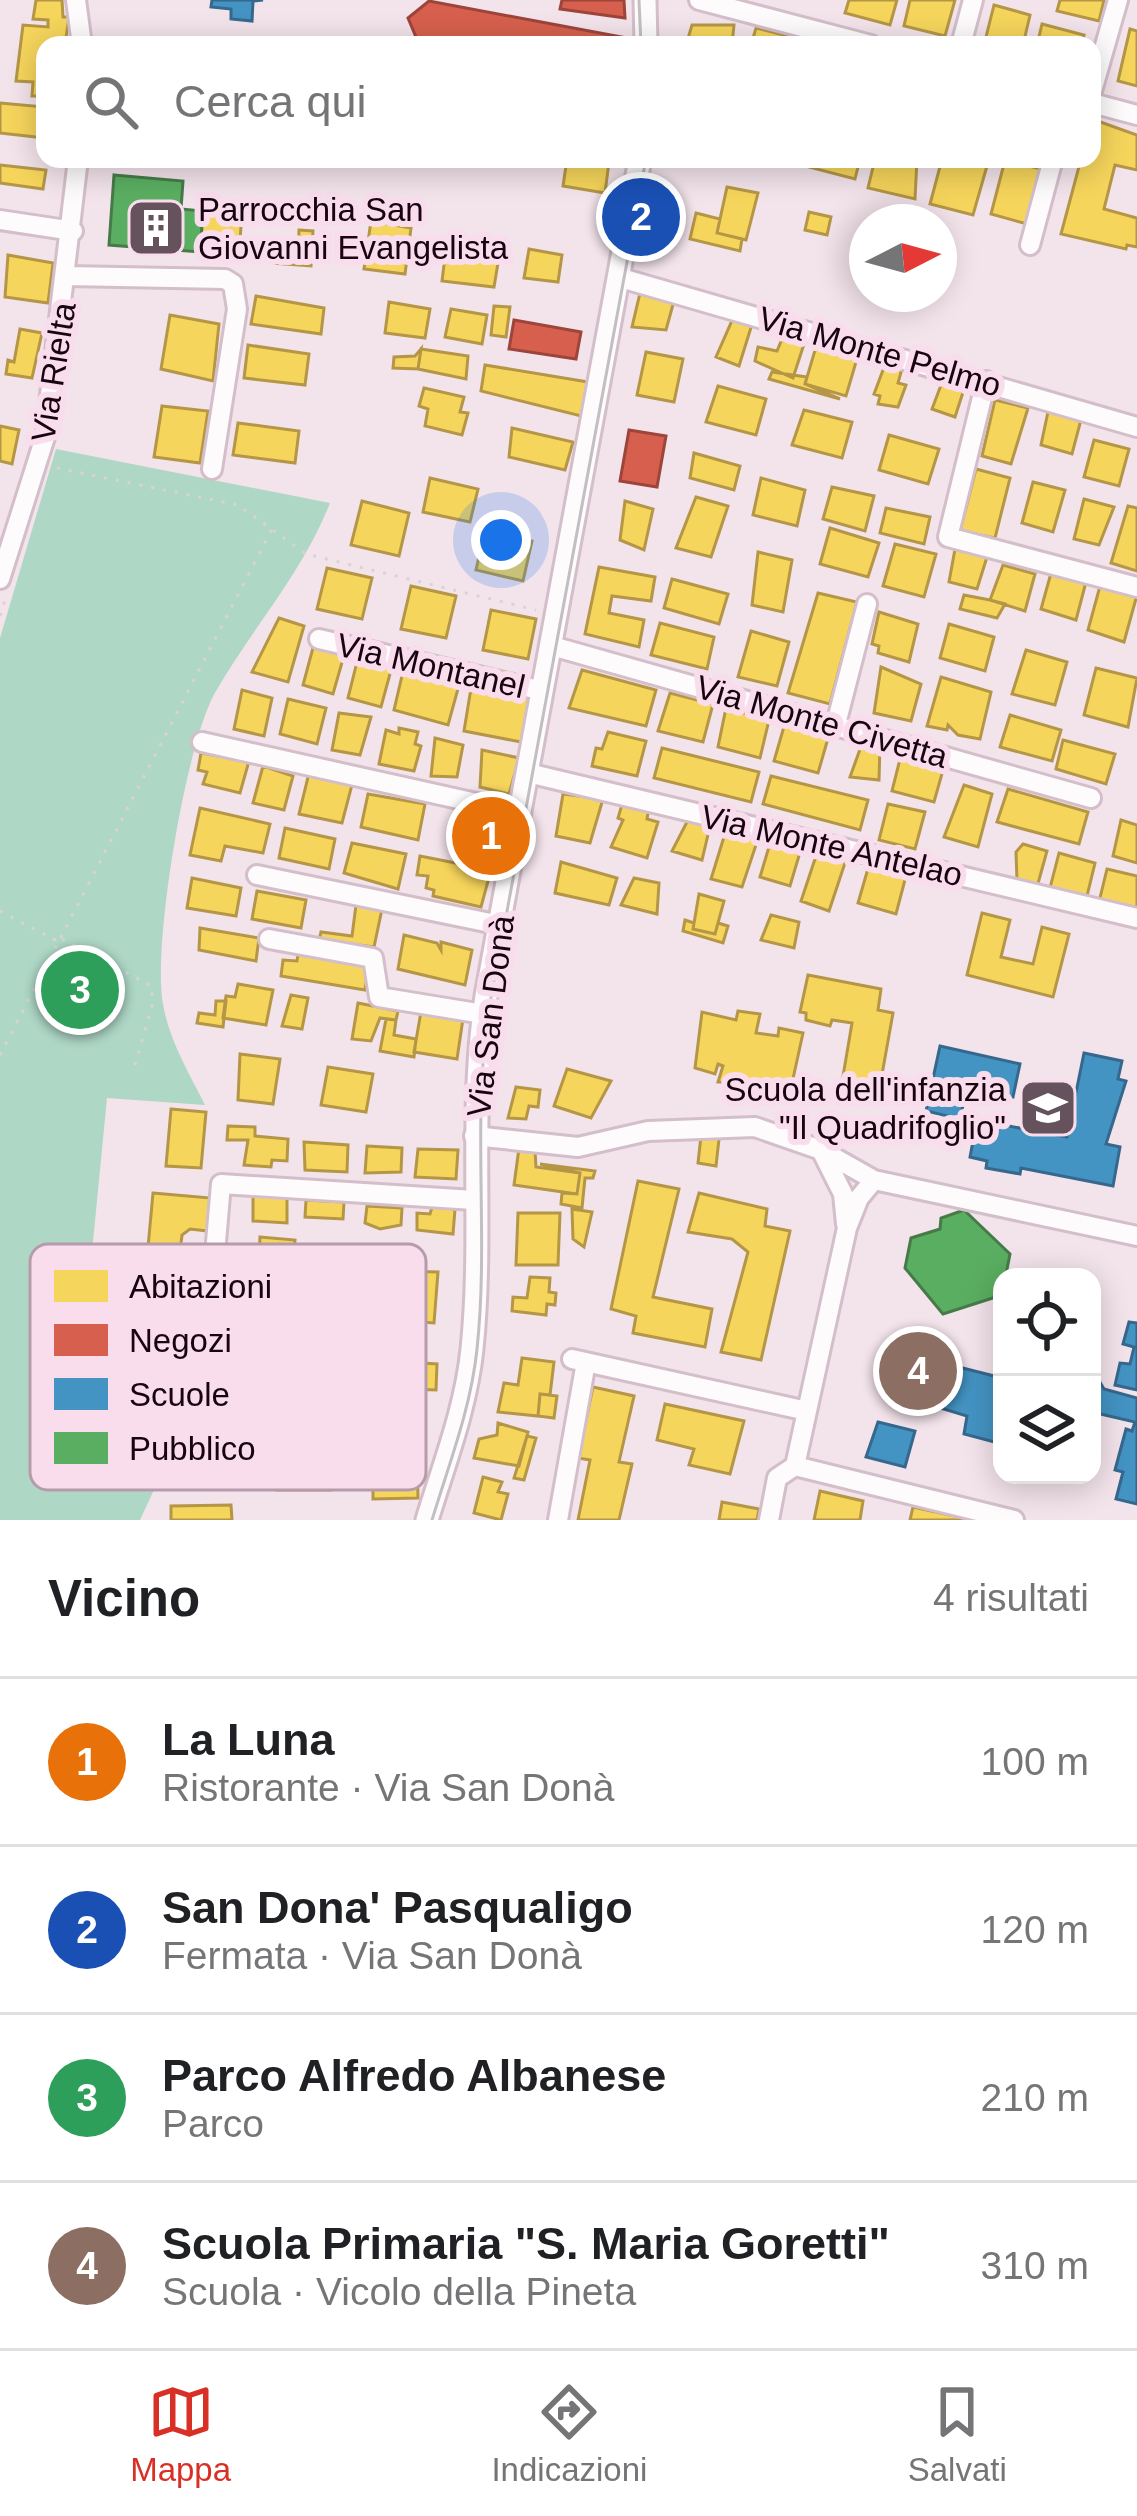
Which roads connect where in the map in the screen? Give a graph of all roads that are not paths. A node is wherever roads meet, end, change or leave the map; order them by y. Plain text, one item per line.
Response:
1 (76, 0) edge
2 (645, 0) edge
3 (700, 0) edge
4 (973, 0) edge
5 (1118, 0) edge
6 (81, 36) edge
7 (646, 36) edge
8 (837, 36) edge
9 (963, 36) edge
10 (1101, 60) edge
11 (1101, 105) edge
12 (1137, 115) edge
13 (77, 168) edge
14 (639, 168) edge
15 (1051, 168) edge
16 (0, 220) edge
17 (73, 232) junction
18 (1030, 245) dead end
19 (67, 276) junction
20 (621, 278) junction
21 (986, 381) junction
22 (1137, 427) edge
23 (212, 469) dead end
24 (0, 579) edge
25 (1137, 587) edge
26 (867, 604) dead end
27 (319, 639) dead end
28 (552, 646) junction
29 (543, 691) junction
30 (836, 724) junction
31 (202, 742) dead end
32 (528, 773) junction
33 (1091, 798) dead end
34 (521, 813) junction
35 (257, 875) dead end
36 (1137, 918) edge
37 (500, 925) junction
38 (269, 939) dead end
39 (483, 1014) junction
40 (474, 1136) junction
41 (821, 1150) junction
42 (874, 1180) junction
43 (474, 1200) junction
44 (847, 1228) junction
45 (1137, 1236) edge
46 (216, 1244) edge
47 (807, 1411) junction
48 (795, 1466) junction
49 (428, 1520) edge
50 (558, 1520) edge
51 (770, 1520) edge
52 (1013, 1520) edge

1 - 6 street
2 - 7 street
3 - 8 street
4 - 9 street
5 - 10 street
11 - 12 street
13 - 17 street, Via Rielta
14 - 20 street, Via San Donà
15 - 18 street
16 - 17 street
17 - 19 street, Via Rielta
19 - 23 street
19 - 24 street, Via Rielta
20 - 21 street, Via Monte Pelmo
20 - 28 street, Via San Donà
21 - 22 street, Via Monte Pelmo
21 - 25 street
26 - 30 street
27 - 29 street, Via Montanel
28 - 29 street, Via San Donà
28 - 30 street, Via Monte Civetta
29 - 32 street, Via San Donà
30 - 33 street, Via Monte Civetta
31 - 34 street
32 - 34 street, Via San Donà
32 - 36 street, Via Monte Antelao
34 - 37 street, Via San Donà
35 - 37 street
37 - 39 street, Via San Donà
38 - 39 street
39 - 40 street, Via San Donà
40 - 41 street
40 - 43 street, Via San Donà
41 - 42 street
41 - 44 street
42 - 44 street
42 - 45 street
43 - 46 street
43 - 49 street, Via San Donà
44 - 47 street
47 - 48 street
47 - 50 street
48 - 51 street
48 - 52 street

